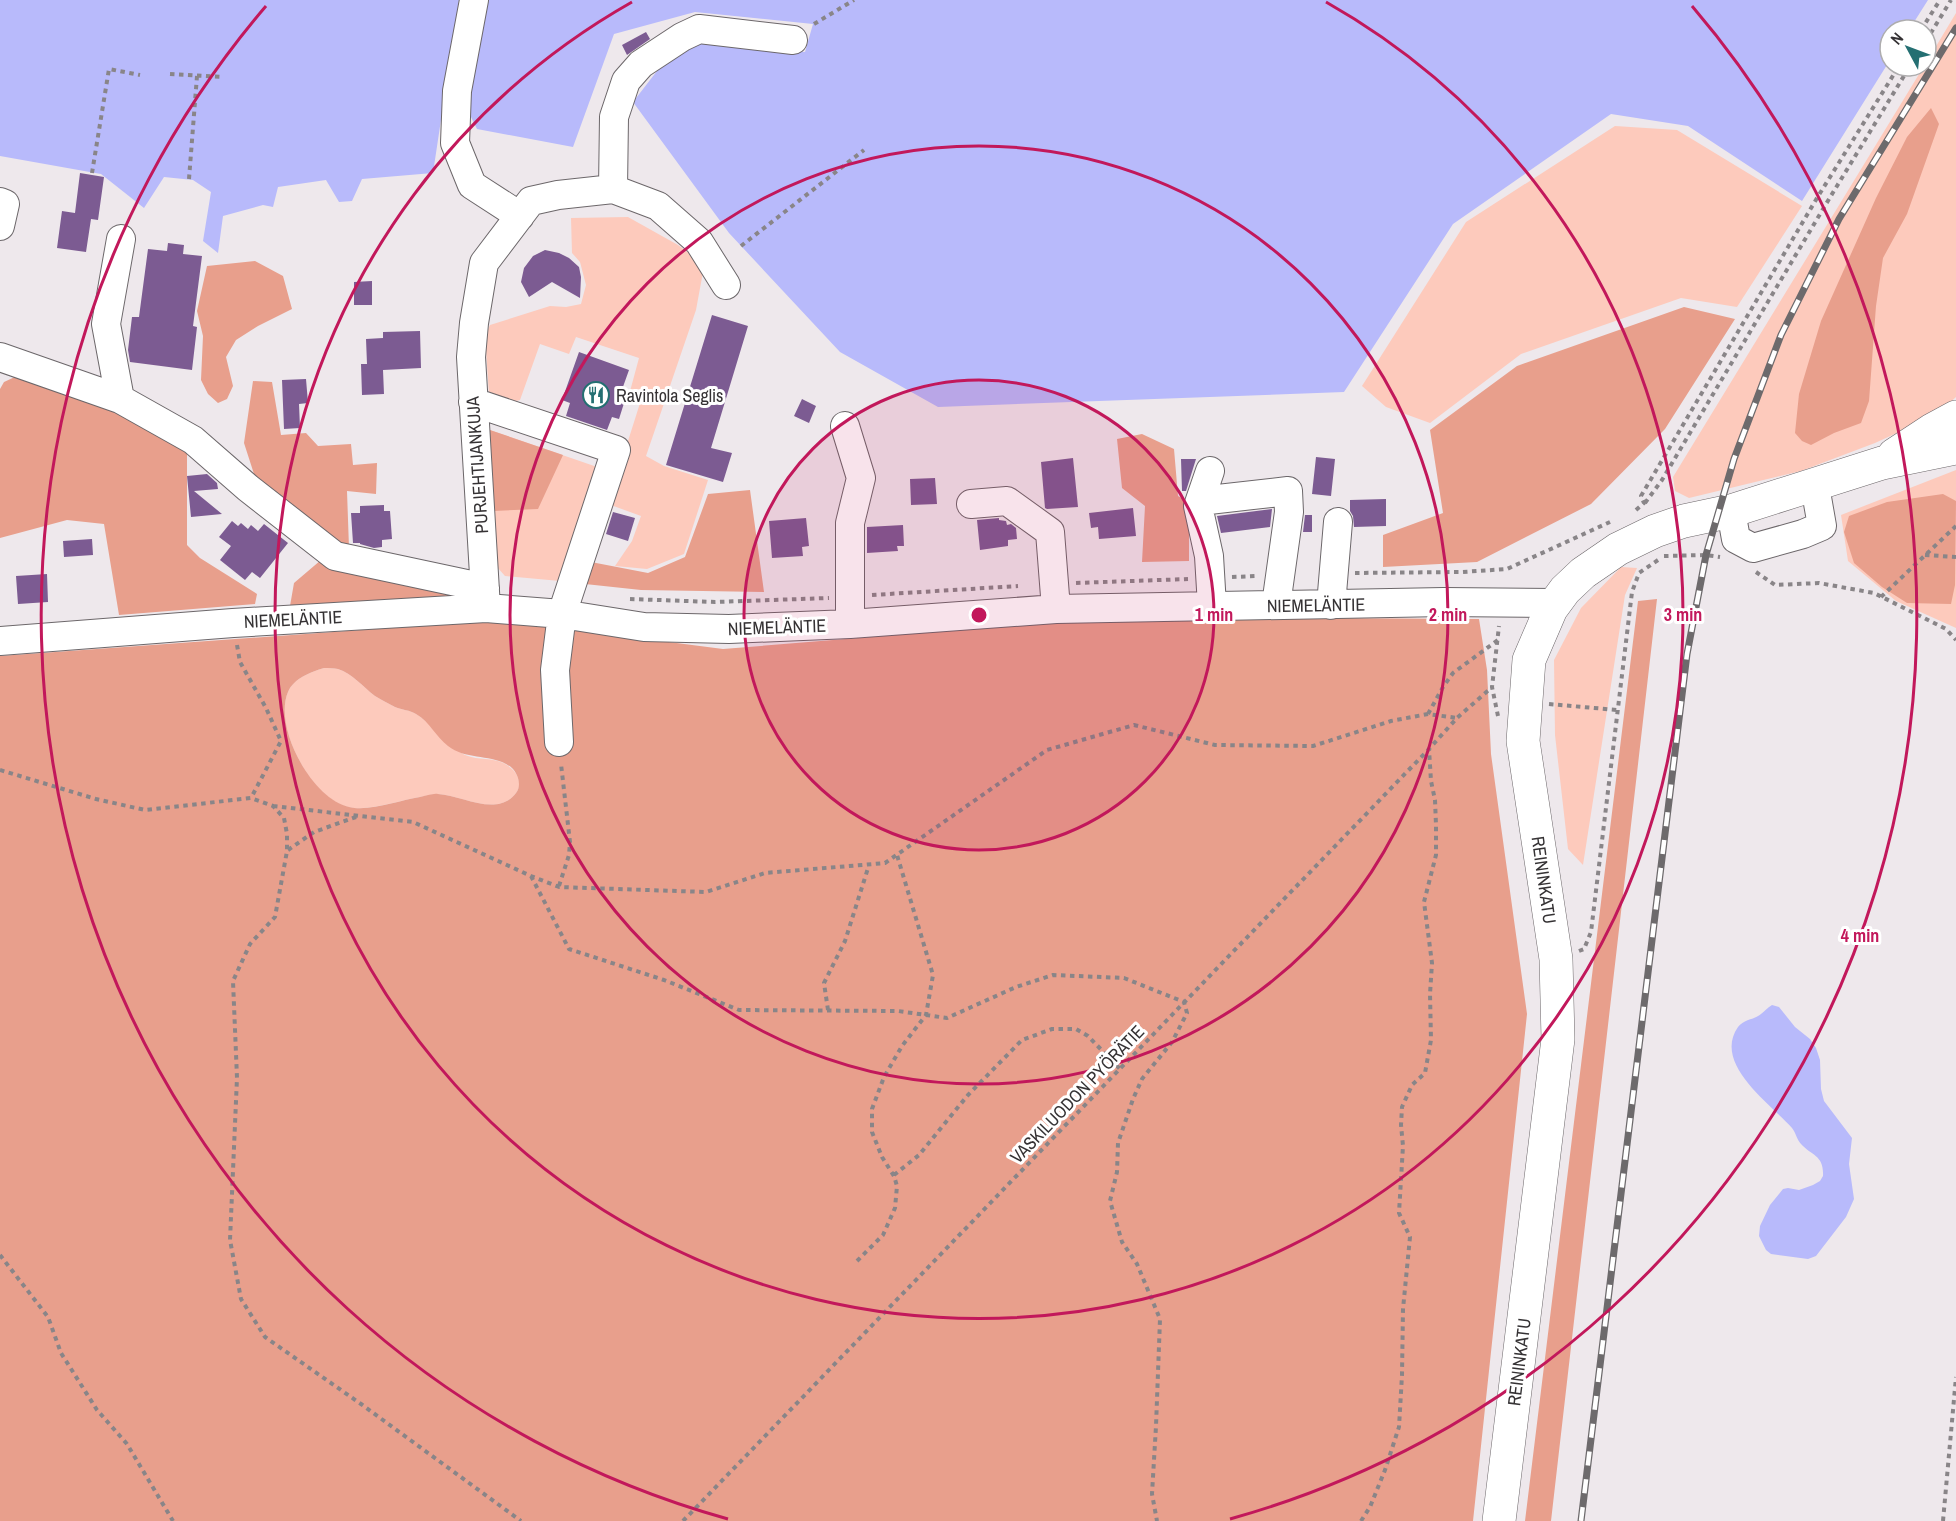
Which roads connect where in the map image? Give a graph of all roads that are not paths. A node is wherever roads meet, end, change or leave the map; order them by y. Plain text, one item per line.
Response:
1 (474, 0) edge
2 (803, 32) road end
3 (613, 189) junction
4 (0, 202) edge
5 (520, 216) junction
6 (0, 226) edge
7 (122, 239) dead end
8 (726, 285) dead end
9 (0, 357) edge
10 (120, 399) junction
11 (473, 402) junction
12 (1956, 417) edge
13 (845, 426) dead end
14 (1956, 448) edge
15 (1882, 464) junction
16 (1210, 471) dead end
17 (1815, 486) junction
18 (1200, 501) junction
19 (972, 504) dead end
20 (1731, 511) junction
21 (1338, 522) dead end
22 (1055, 596) junction
23 (486, 598) junction
24 (1556, 603) junction
25 (1331, 604) junction
26 (1276, 605) junction
27 (1212, 606) junction
28 (850, 610) junction
29 (562, 614) junction
30 (0, 641) edge
31 (559, 742) road end
32 (1499, 1521) edge

1 - 5 street
2 - 3 street
3 - 5 street, PURJEHTIJANKUJA
3 - 8 street
4 - 6 street
5 - 11 street, PURJEHTIJANKUJA
7 - 10 street
9 - 10 street
10 - 23 street
11 - 23 street, PURJEHTIJANKUJA
11 - 29 street
12 - 15 main road, REININKATU
13 - 28 street
14 - 15 main road, REININKATU
15 - 17 main road, REININKATU
16 - 18 street
17 - 20 main road, REININKATU
17 - 20 street
18 - 26 street
18 - 27 street
19 - 22 street
20 - 24 main road, REININKATU
21 - 25 street
22 - 27 street, NIEMELÄNTIE
22 - 28 street, NIEMELÄNTIE
23 - 29 street, NIEMELÄNTIE
23 - 30 street, NIEMELÄNTIE
24 - 25 street, NIEMELÄNTIE
24 - 32 main road, REININKATU
25 - 26 street, NIEMELÄNTIE
26 - 27 street, NIEMELÄNTIE
28 - 29 street, NIEMELÄNTIE
29 - 31 street

